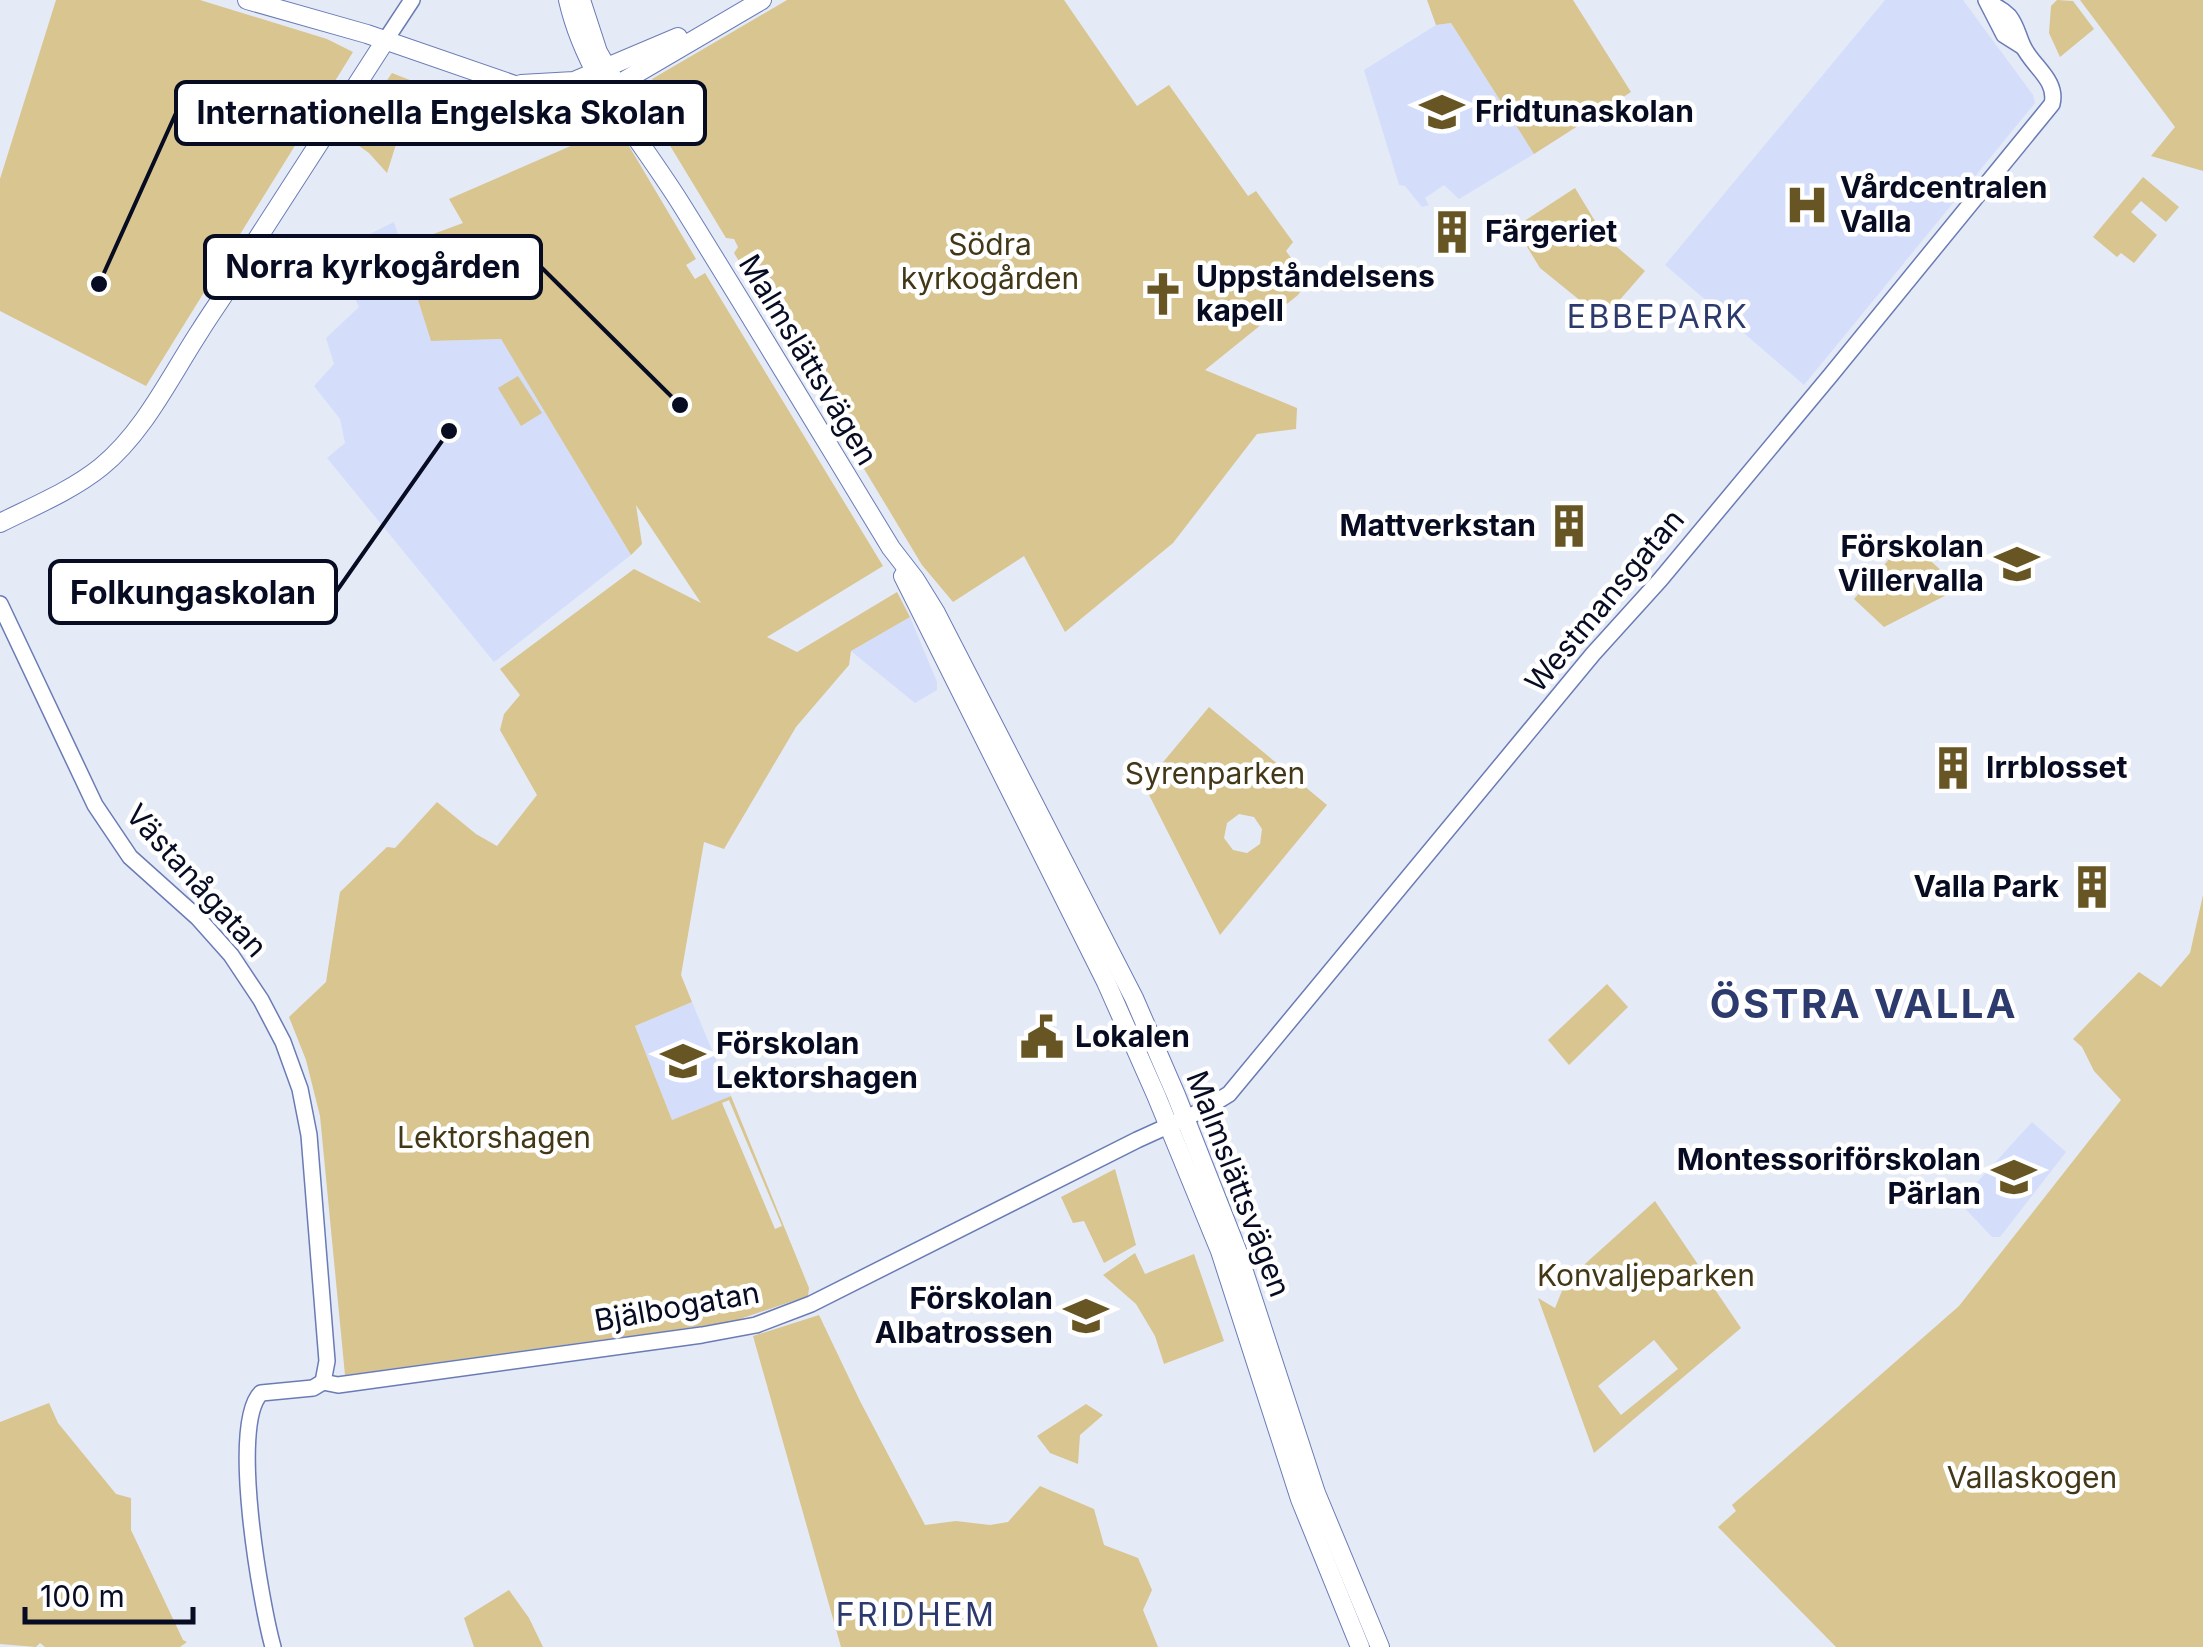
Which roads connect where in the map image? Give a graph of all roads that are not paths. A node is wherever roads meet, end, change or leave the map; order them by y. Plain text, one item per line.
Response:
1 (247, 0) edge
2 (412, 0) edge
3 (568, 0) edge
4 (580, 0) edge
5 (744, 0) edge
6 (762, 0) edge
7 (1987, 1) edge
8 (385, 41) junction
9 (606, 79) junction
10 (521, 84) junction
11 (0, 523) edge
12 (0, 604) edge
13 (1177, 1122) junction
14 (323, 1382) junction
15 (273, 1647) edge
16 (1360, 1647) edge
17 (1380, 1647) edge

1 - 8 main road
2 - 8 street
3 - 9 main road
4 - 9 main road
5 - 9 main road
6 - 9 main road
7 - 13 street, Westmansgatan
8 - 10 main road
8 - 11 main road
9 - 10 main road
9 - 10 main road
9 - 13 main road, Malmslättsvägen
12 - 14 street, Västanågatan
13 - 14 street, Bjälbogatan
13 - 16 main road, Malmslättsvägen
13 - 17 main road, Malmslättsvägen
14 - 15 street, Bjälbogatan

